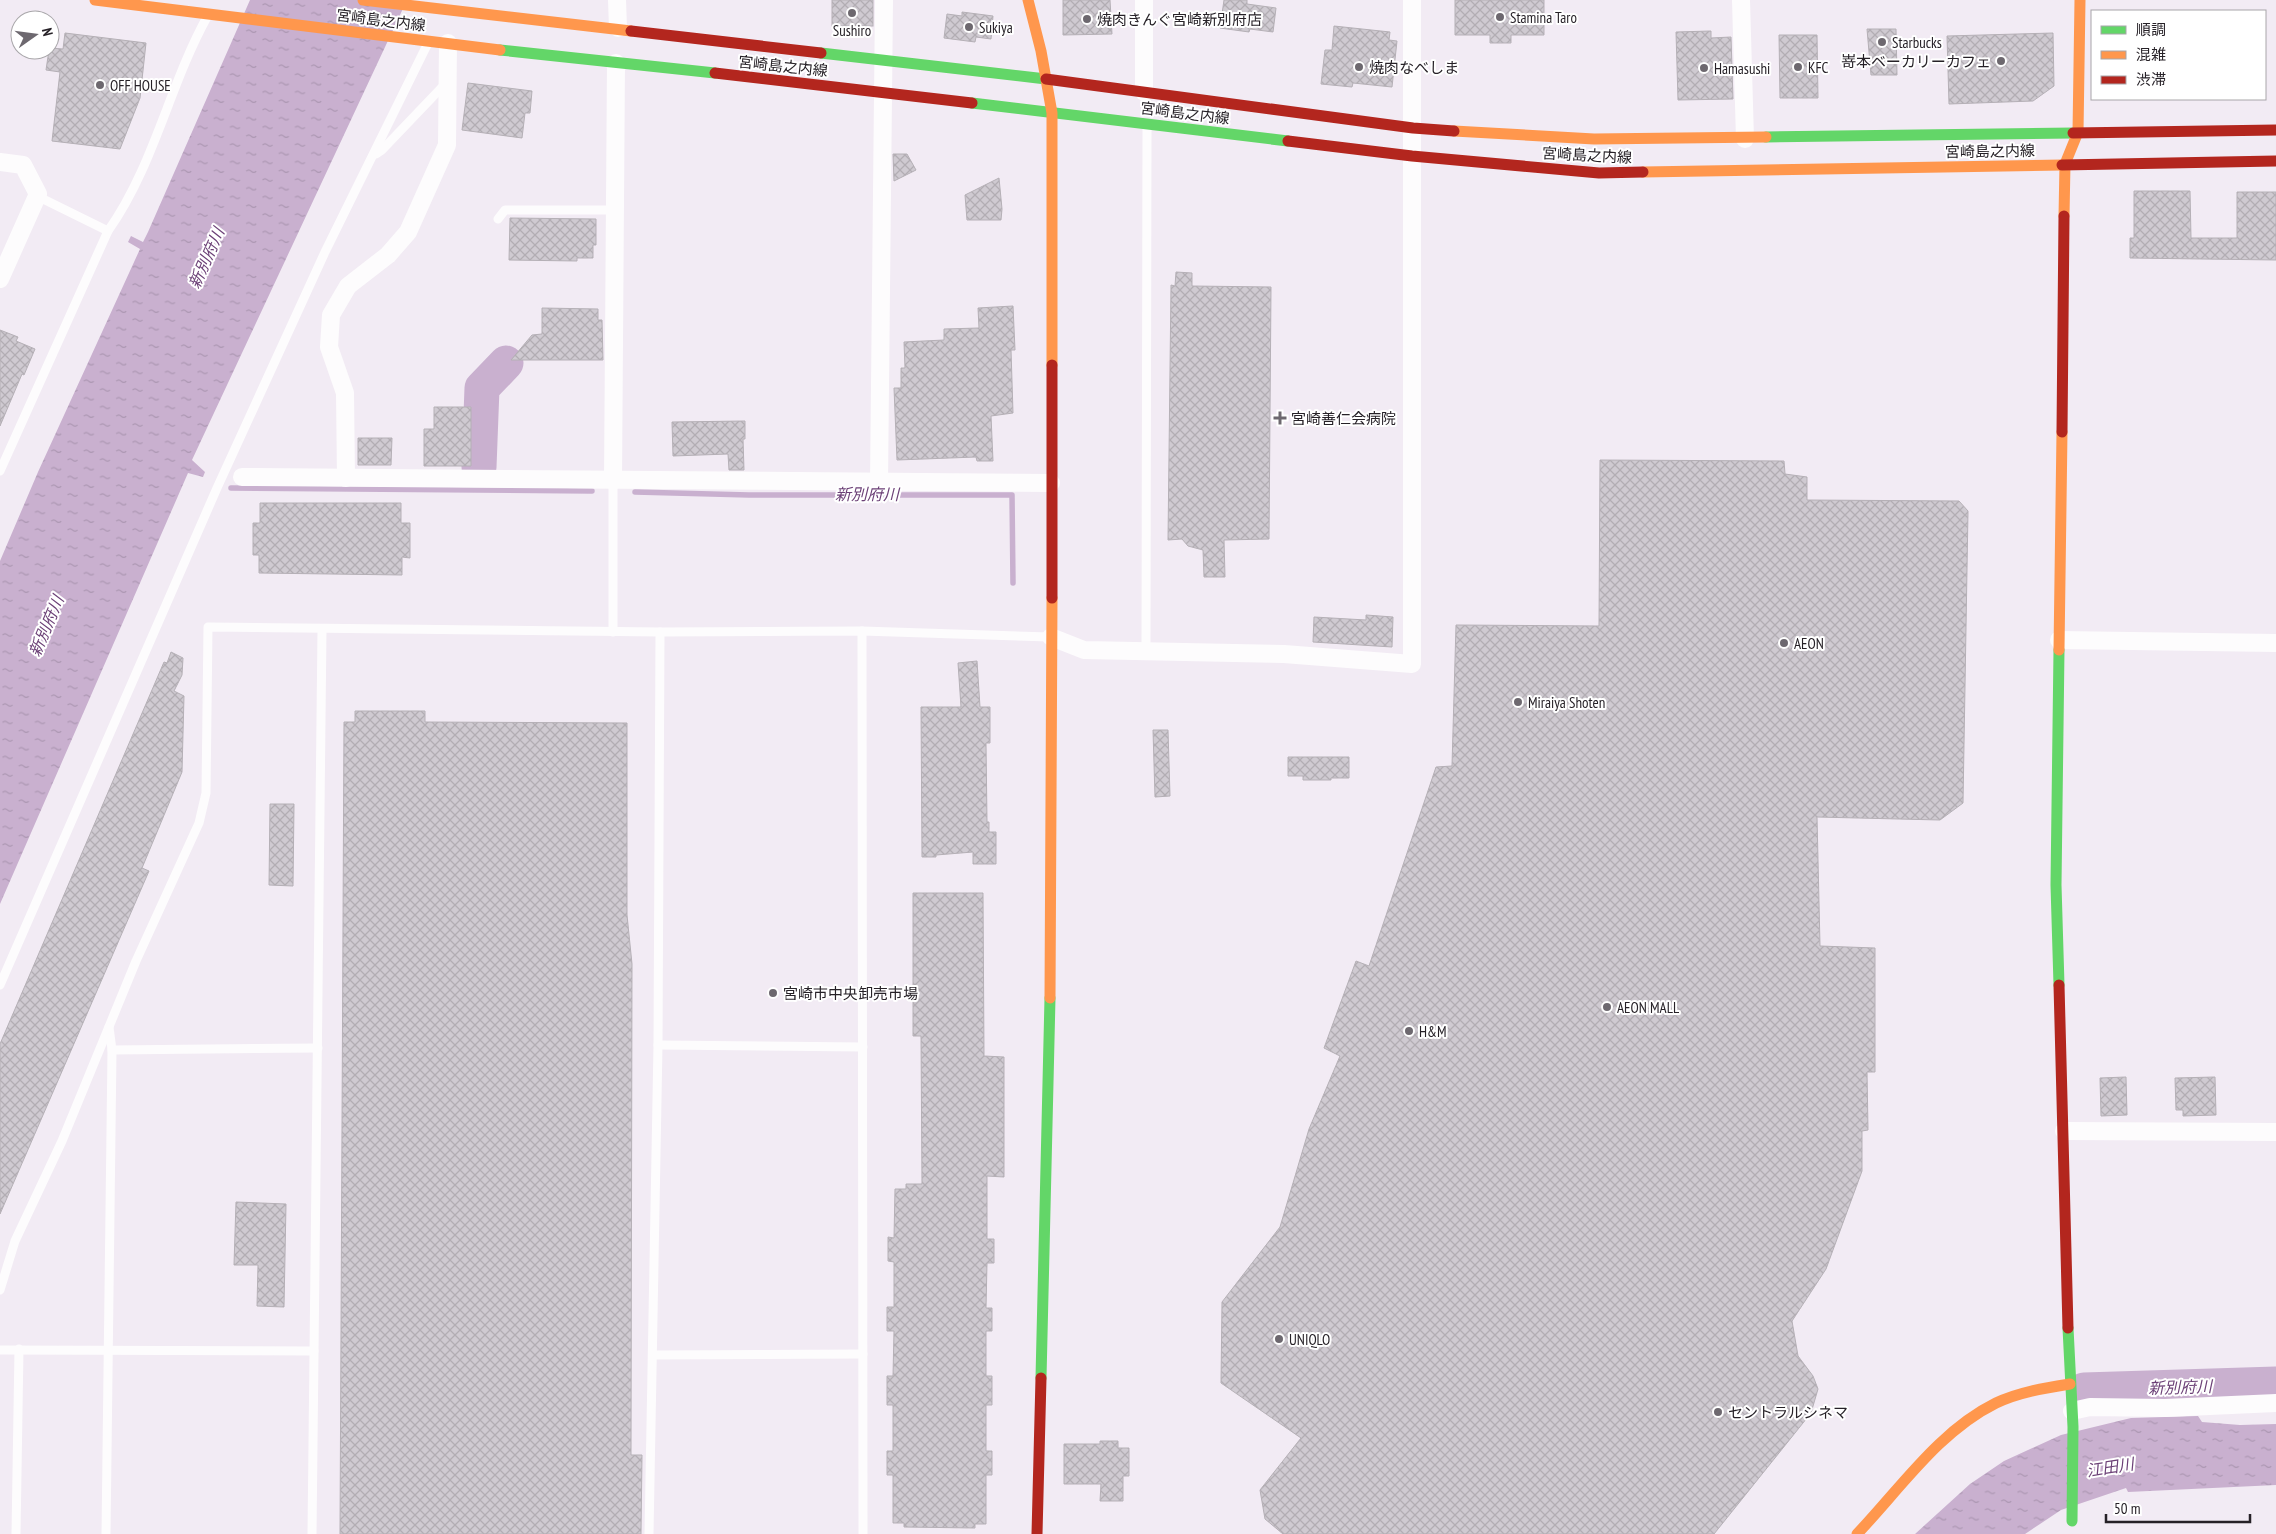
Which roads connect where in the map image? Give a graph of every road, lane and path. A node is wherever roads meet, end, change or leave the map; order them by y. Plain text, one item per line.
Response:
1 (95, 0) edge
2 (362, 0) edge
3 (618, 0) edge
4 (884, 0) edge
5 (1028, 0) edge
6 (1144, 0) edge
7 (1412, 0) edge
8 (1741, 0) edge
9 (2080, 0) edge
10 (473, 6) edge
11 (209, 13) junction
12 (618, 28) junction
13 (428, 42) junction
14 (448, 43) junction
15 (885, 60) junction
16 (616, 63) junction
17 (1045, 79) junction
18 (447, 82) junction
19 (884, 92) junction
20 (1144, 92) junction
21 (1052, 113) junction
22 (1147, 123) junction
23 (1413, 128) junction
24 (2276, 130) edge
25 (2078, 132) junction
26 (1745, 138) junction
27 (374, 155) junction
28 (1412, 156) junction
29 (2276, 161) edge
30 (0, 162) edge
31 (2065, 164) junction
32 (37, 196) junction
33 (615, 210) junction
34 (498, 219) dead end
35 (108, 231) junction
36 (0, 279) edge
37 (0, 471) edge
38 (242, 477) dead end
39 (346, 478) junction
40 (614, 481) junction
41 (879, 483) junction
42 (1051, 483) junction
43 (322, 629) junction
44 (862, 631) junction
45 (613, 632) junction
46 (660, 632) junction
47 (1051, 637) junction
48 (2060, 640) junction
49 (2276, 643) edge
50 (1146, 651) junction
51 (0, 985) edge
52 (109, 1026) junction
53 (658, 1045) junction
54 (863, 1047) junction
55 (318, 1048) junction
56 (112, 1050) junction
57 (2064, 1131) junction
58 (2276, 1132) edge
59 (0, 1290) edge
60 (19, 1349) junction
61 (0, 1350) edge
62 (108, 1350) junction
63 (314, 1351) junction
64 (863, 1354) junction
65 (653, 1356) junction
66 (2070, 1384) junction
67 (2276, 1403) edge
68 (2072, 1419) junction
69 (2072, 1528) edge
70 (16, 1534) edge
71 (106, 1534) edge
72 (312, 1534) edge
73 (649, 1534) edge
74 (863, 1534) edge
75 (1037, 1534) edge
76 (1857, 1534) edge

1 - 11 main road, 宮崎島之内線
2 - 10 main road, 宮崎島之内線
3 - 12 street
4 - 15 street
5 - 17 main road
6 - 20 street
7 - 23 street
8 - 26 street
9 - 25 main road
10 - 12 main road, 宮崎島之内線
11 - 13 main road, 宮崎島之内線
11 - 35 lane
12 - 15 main road, 宮崎島之内線
13 - 14 main road, 宮崎島之内線
13 - 27 lane
14 - 16 main road, 宮崎島之内線
14 - 18 street
15 - 17 main road, 宮崎島之内線
15 - 19 street
16 - 19 main road, 宮崎島之内線
16 - 33 street
17 - 20 main road, 宮崎島之内線
17 - 21 main road
18 - 27 lane
18 - 39 street
19 - 21 main road, 宮崎島之内線
19 - 41 street
20 - 23 main road, 宮崎島之内線
21 - 22 main road, 宮崎島之内線
21 - 42 main road
22 - 28 main road, 宮崎島之内線
22 - 50 lane
23 - 26 main road, 宮崎島之内線
23 - 28 street
24 - 25 main road, 宮崎島之内線
25 - 26 main road, 宮崎島之内線
25 - 31 main road
27 - 51 lane
28 - 31 main road, 宮崎島之内線
28 - 50 street
29 - 31 main road, 宮崎島之内線
30 - 32 street
31 - 48 main road
32 - 35 lane
32 - 36 street
33 - 34 lane
33 - 40 street
35 - 37 lane
38 - 39 street
39 - 40 street
40 - 41 street
40 - 45 lane
41 - 42 street
42 - 47 main road
43 - 45 lane
43 - 52 lane
43 - 55 lane
44 - 46 lane
44 - 47 lane
44 - 54 lane
45 - 46 lane
46 - 53 lane
47 - 50 street
47 - 75 main road
48 - 49 street
48 - 57 main road
52 - 56 lane
52 - 59 lane
53 - 54 lane
53 - 65 lane
54 - 64 lane
55 - 56 lane
55 - 63 lane
56 - 62 lane
57 - 58 street
57 - 66 main road
60 - 61 lane
60 - 62 lane
60 - 70 lane
62 - 63 lane
62 - 71 lane
63 - 72 lane
64 - 65 lane
64 - 74 lane
65 - 73 lane
66 - 68 main road
66 - 76 main road
67 - 68 street
68 - 69 main road

